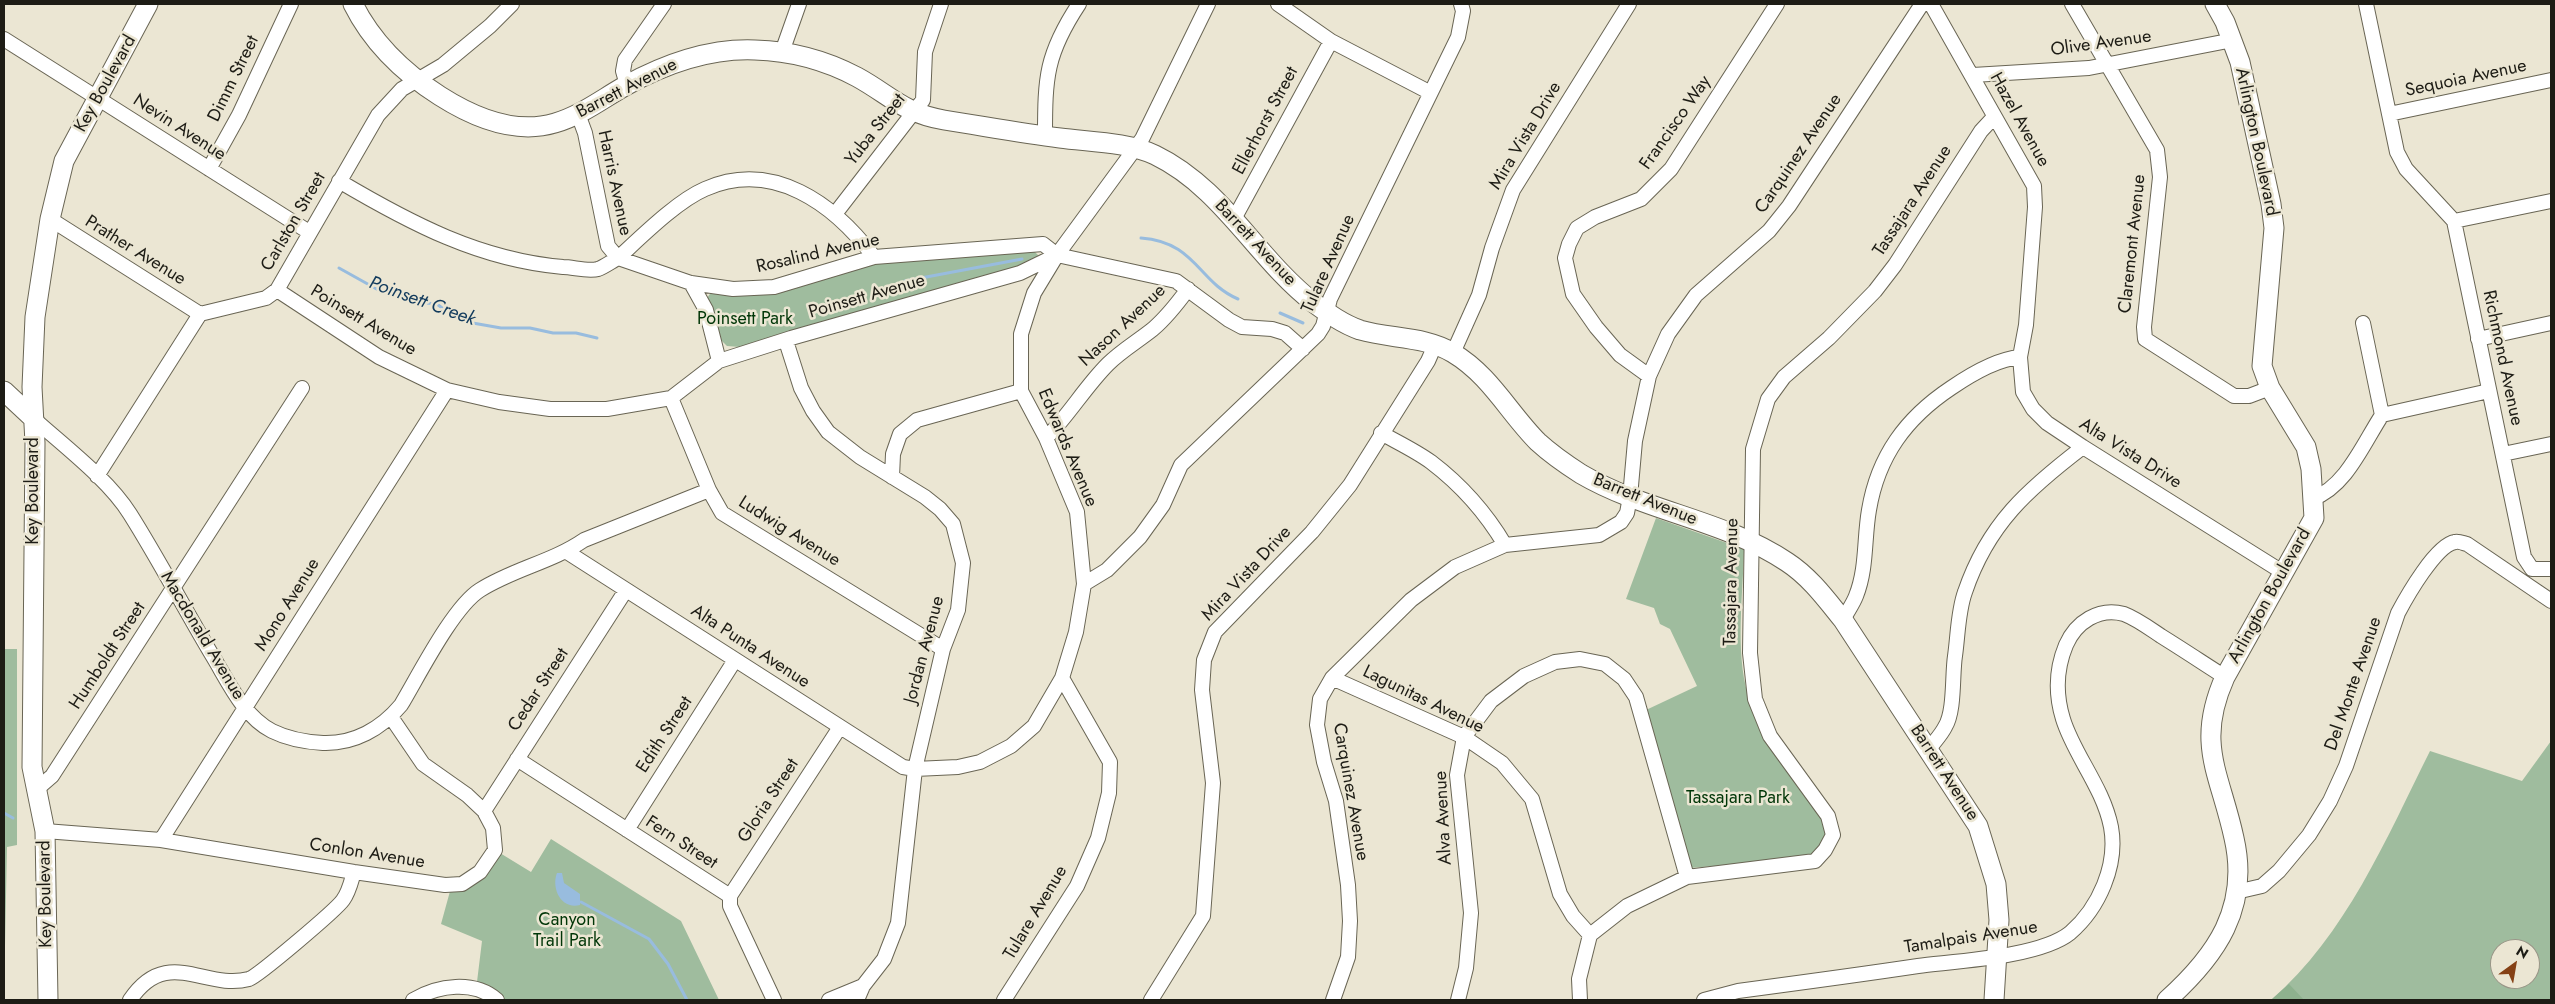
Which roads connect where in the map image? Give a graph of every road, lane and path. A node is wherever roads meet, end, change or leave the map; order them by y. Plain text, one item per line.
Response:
1 (148, 4) edge
2 (353, 4) edge
3 (512, 4) edge
4 (664, 4) edge
5 (799, 4) edge
6 (940, 4) edge
7 (1079, 4) edge
8 (1208, 4) edge
9 (1278, 4) edge
10 (1461, 4) edge
11 (1629, 4) edge
12 (1777, 4) edge
13 (1922, 4) edge
14 (1931, 4) edge
15 (2072, 4) edge
16 (2215, 4) edge
17 (2366, 4) edge
18 (292, 6) edge
19 (4, 40) edge
20 (2233, 40) junction
21 (1331, 41) junction
22 (782, 52) junction
23 (2107, 65) junction
24 (1972, 75) junction
25 (416, 80) junction
26 (2551, 80) edge
27 (626, 85) junction
28 (1429, 92) junction
29 (97, 97) junction
30 (913, 113) junction
31 (578, 114) junction
32 (2390, 114) junction
33 (1994, 117) junction
34 (1045, 136) junction
35 (1136, 148) junction
36 (209, 169) junction
37 (339, 181) junction
38 (2551, 201) edge
39 (834, 214) junction
40 (50, 219) junction
41 (1234, 219) junction
42 (2454, 221) junction
43 (309, 232) junction
44 (1057, 256) junction
45 (874, 257) junction
46 (618, 258) junction
47 (691, 283) junction
48 (1188, 289) junction
49 (277, 290) junction
50 (1326, 312) junction
51 (200, 314) junction
52 (2363, 323) dead end
53 (2551, 323) edge
54 (2026, 325) joint
55 (2478, 339) junction
56 (786, 341) junction
57 (1435, 345) junction
58 (1303, 349) junction
59 (1453, 353) junction
60 (2020, 357) junction
61 (719, 362) junction
62 (1649, 376) junction
63 (302, 388) dead end
64 (2270, 388) junction
65 (447, 390) junction
66 (4, 391) edge
67 (1021, 391) junction
68 (2489, 392) junction
69 (670, 398) junction
70 (2382, 415) junction
71 (34, 419) junction
72 (1381, 433) junction
73 (1046, 438) junction
74 (2551, 444) edge
75 (2083, 446) junction
76 (2503, 454) junction
77 (98, 476) junction
78 (892, 477) junction
79 (709, 490) junction
80 (1630, 497) junction
81 (2312, 499) junction
82 (1751, 542) junction
83 (1505, 545) junction
84 (567, 552) junction
85 (2532, 569) junction
86 (2551, 569) edge
87 (2284, 573) junction
88 (2523, 582) junction
89 (1084, 584) junction
90 (173, 590) junction
91 (626, 590) junction
92 (2551, 600) edge
93 (1843, 620) junction
94 (943, 649) junction
95 (735, 660) junction
96 (2225, 677) junction
97 (1062, 678) junction
98 (1332, 678) junction
99 (245, 708) junction
100 (391, 717) junction
101 (840, 727) junction
102 (1464, 737) junction
103 (1929, 749) junction
104 (517, 759) junction
105 (915, 769) junction
106 (37, 788) junction
107 (484, 811) junction
108 (627, 830) junction
109 (45, 831) junction
110 (160, 840) junction
111 (354, 872) junction
112 (1686, 877) junction
113 (2236, 892) junction
114 (730, 896) junction
115 (1590, 935) junction
116 (1997, 956) junction
117 (863, 986) junction
118 (137, 997) edge
119 (48, 1000) edge
120 (413, 1000) edge
121 (497, 1000) edge
122 (774, 1000) edge
123 (829, 1000) edge
124 (857, 1000) edge
125 (1004, 1000) edge
126 (1151, 1000) edge
127 (1334, 1000) edge
128 (1458, 1000) edge
129 (1580, 1000) edge
130 (1704, 1000) edge
131 (1994, 1000) edge
132 (2167, 1000) edge

1 - 29 street, Key Boulevard
2 - 25 street, Barrett Avenue
3 - 25 street, Carlston Street
4 - 27 street
5 - 22 street
6 - 30 street, Yuba Street
7 - 34 street
8 - 35 street, Edwards Avenue
9 - 21 street
10 - 28 street, Tulare Avenue
11 - 59 street, Mira Vista Drive
12 - 62 street, Francisco Way
13 - 62 street, Carquinez Avenue
14 - 24 street, Hazel Avenue
15 - 23 street, Claremont Avenue
16 - 20 street, Arlington Boulevard
17 - 32 street
18 - 36 street, Dimm Street
19 - 29 street, Nevin Avenue
20 - 23 street, Olive Avenue
20 - 64 street, Arlington Boulevard
21 - 28 street
21 - 41 street, Ellerhorst Street
22 - 27 street, Barrett Avenue
22 - 30 street, Barrett Avenue
23 - 24 street, Olive Avenue
23 - 64 street, Claremont Avenue
24 - 33 street, Hazel Avenue
25 - 31 street, Barrett Avenue
25 - 37 street, Carlston Street
26 - 32 street, Sequoia Avenue
27 - 31 street, Barrett Avenue
28 - 50 street, Tulare Avenue
29 - 36 street, Nevin Avenue
29 - 40 street, Key Boulevard
30 - 34 street, Barrett Avenue
30 - 39 street, Yuba Street
31 - 46 street, Harris Avenue
32 - 42 street
33 - 54 street, Hazel Avenue
33 - 82 street, Tassajara Avenue
34 - 35 street, Barrett Avenue
35 - 41 street, Barrett Avenue
35 - 44 street, Edwards Avenue
36 - 43 street, Nevin Avenue
37 - 43 street, Carlston Street
37 - 46 street
38 - 42 street
39 - 45 street
39 - 46 street
40 - 51 street, Prather Avenue
40 - 71 street, Key Boulevard
41 - 50 street, Barrett Avenue
42 - 55 street, Richmond Avenue
43 - 49 street, Carlston Street
44 - 45 street, Rosalind Avenue
44 - 48 street
44 - 56 street, Poinsett Avenue
44 - 67 street, Edwards Avenue
45 - 47 street, Rosalind Avenue
46 - 47 street, Rosalind Avenue
47 - 61 street
48 - 58 street
48 - 73 street, Nason Avenue
49 - 51 street, Carlston Street
49 - 65 street, Poinsett Avenue
50 - 57 street, Barrett Avenue
50 - 58 street, Tulare Avenue
51 - 77 street
52 - 70 street
53 - 55 street
54 - 60 street, Alta Vista Drive
55 - 68 street, Richmond Avenue
56 - 61 street, Poinsett Avenue
56 - 78 street, Jordan Avenue
57 - 59 street, Barrett Avenue
57 - 72 street, Mira Vista Drive
58 - 89 street, Tulare Avenue
59 - 80 street, Barrett Avenue
60 - 75 street, Alta Vista Drive
60 - 93 street
61 - 69 street, Poinsett Avenue
62 - 80 street, Carquinez Avenue
63 - 90 street, Humboldt Street
64 - 81 street, Arlington Boulevard
65 - 69 street, Poinsett Avenue
65 - 99 street, Mono Avenue
66 - 71 street, Macdonald Avenue
67 - 73 street, Edwards Avenue
67 - 78 street
68 - 70 street
68 - 76 street, Richmond Avenue
69 - 79 street, Ludwig Avenue
70 - 81 street
71 - 77 street, Macdonald Avenue
71 - 106 street, Key Boulevard
72 - 83 street
72 - 126 street, Mira Vista Drive
73 - 89 street, Edwards Avenue
74 - 76 street
75 - 87 street, Alta Vista Drive
75 - 103 street
76 - 85 street, Richmond Avenue
77 - 90 street, Macdonald Avenue
78 - 94 street, Jordan Avenue
79 - 84 street
79 - 94 street, Ludwig Avenue
80 - 82 street, Barrett Avenue
80 - 83 street, Carquinez Avenue
81 - 87 street, Arlington Boulevard
82 - 93 street, Barrett Avenue
82 - 112 street, Tassajara Avenue
83 - 98 street, Carquinez Avenue
84 - 91 street, Alta Punta Avenue
84 - 100 street, Macdonald Avenue
85 - 86 street
85 - 88 street
87 - 96 street, Arlington Boulevard
88 - 92 street, Del Monte Avenue
88 - 113 street, Del Monte Avenue
89 - 97 street, Edwards Avenue
90 - 99 street, Macdonald Avenue
90 - 106 street, Humboldt Street
91 - 95 street, Alta Punta Avenue
91 - 104 street, Cedar Street
93 - 103 street, Barrett Avenue
94 - 105 street, Jordan Avenue
95 - 101 street, Alta Punta Avenue
95 - 108 street, Edith Street
96 - 113 street, Arlington Boulevard
96 - 116 street, Tamalpais Avenue
97 - 105 street, Edwards Avenue
97 - 125 street, Tulare Avenue
98 - 102 street, Lagunitas Avenue
98 - 127 street, Carquinez Avenue
99 - 100 street, Macdonald Avenue
99 - 110 street, Mono Avenue
100 - 107 street, Conlon Avenue
101 - 105 street, Alta Punta Avenue
101 - 114 street, Gloria Street
102 - 112 street, Alva Avenue
102 - 115 street, Lagunitas Avenue
102 - 128 street, Alva Avenue
103 - 116 street, Barrett Avenue
104 - 107 street, Cedar Street
104 - 108 street, Fern Street
105 - 117 street, Jordan Avenue
106 - 109 street, Key Boulevard
107 - 111 street, Conlon Avenue
108 - 114 street, Fern Street
109 - 110 street, Conlon Avenue
109 - 119 street, Key Boulevard
110 - 111 street, Conlon Avenue
111 - 118 street
112 - 115 street, Tassajara Avenue
113 - 132 street, Arlington Boulevard
114 - 122 street
115 - 129 street
116 - 130 street, Tamalpais Avenue
116 - 131 street, Barrett Avenue
117 - 123 street
117 - 124 street, Jordan Avenue
120 - 121 street

